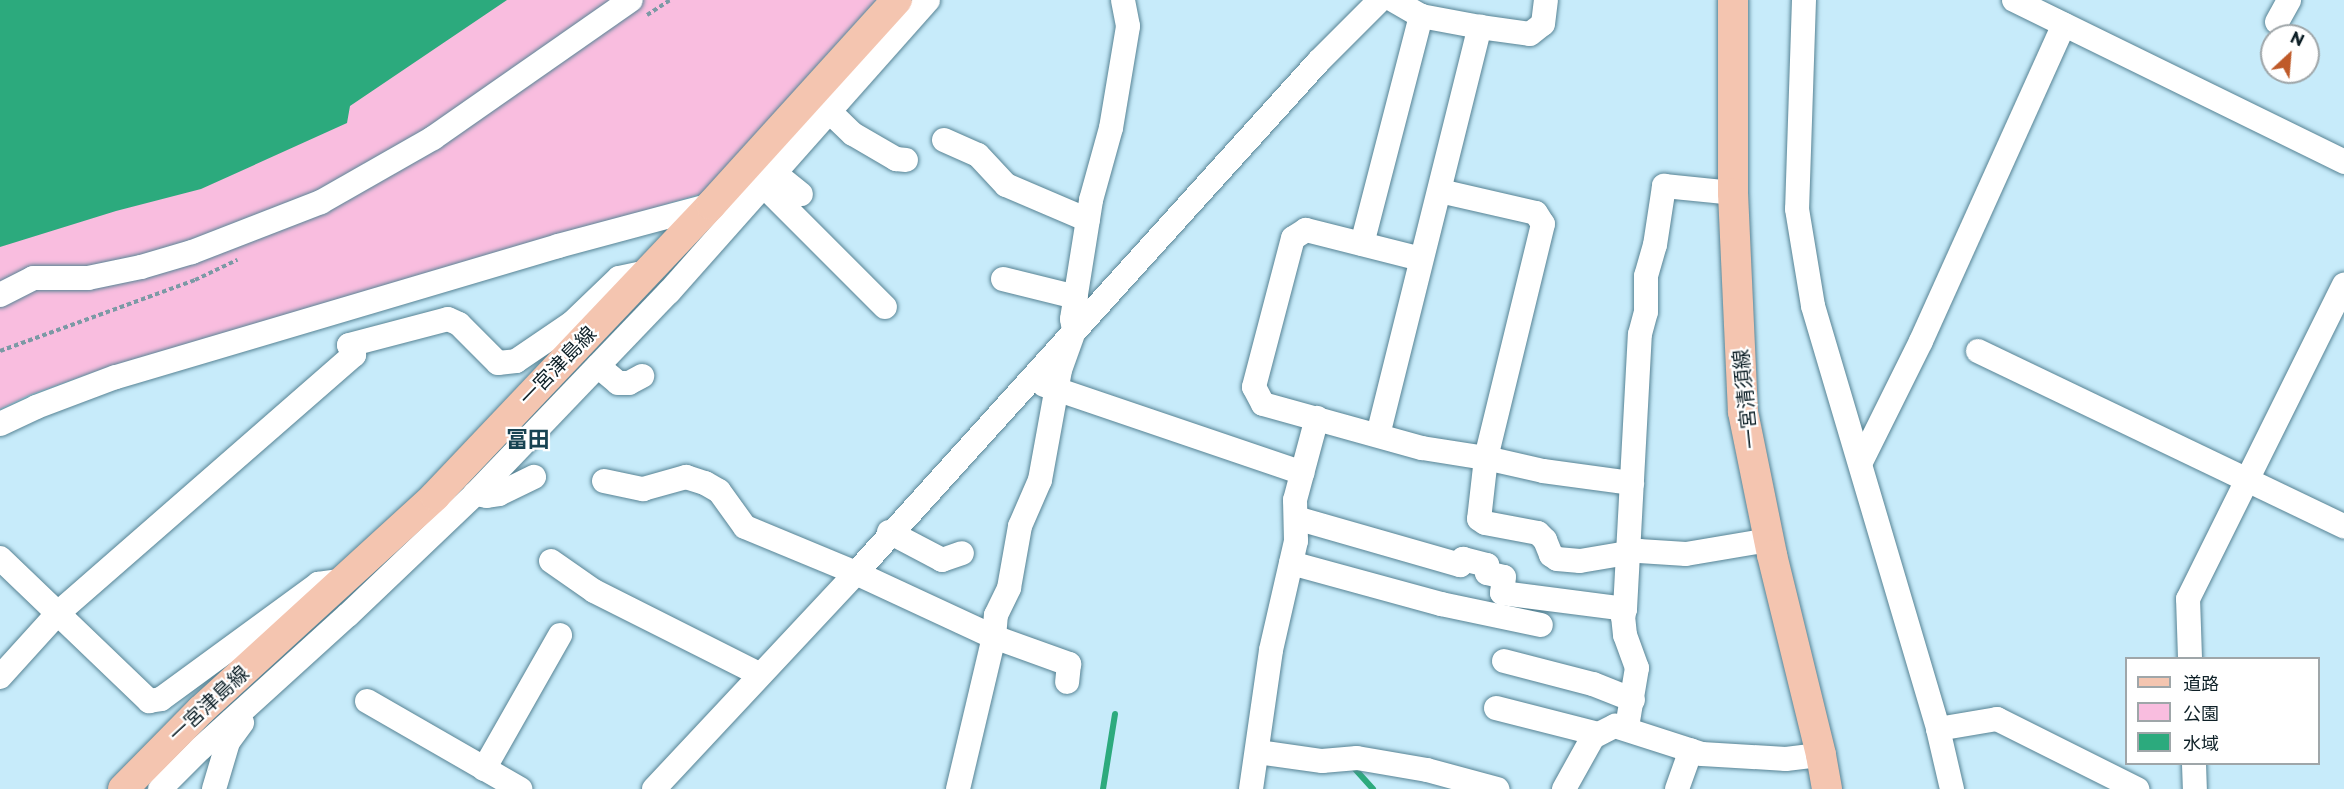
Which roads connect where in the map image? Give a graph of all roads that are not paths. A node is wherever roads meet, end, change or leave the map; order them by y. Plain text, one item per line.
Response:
1 (631, 0) edge
2 (897, 0) edge
3 (928, 0) edge
4 (1123, 0) edge
5 (1380, 0) edge
6 (1393, 0) edge
7 (1546, 0) edge
8 (1733, 0) edge
9 (1804, 0) edge
10 (2014, 0) edge
11 (2289, 0) edge
12 (1421, 16) junction
13 (2277, 22) dead end
14 (2064, 25) junction
15 (1480, 27) junction
16 (831, 113) junction
17 (944, 140) dead end
18 (906, 160) dead end
19 (2344, 162) edge
20 (770, 180) junction
21 (1440, 191) junction
22 (1733, 193) junction
23 (801, 194) dead end
24 (711, 205) junction
25 (1088, 220) junction
26 (1362, 244) junction
27 (1421, 259) junction
28 (648, 272) junction
29 (1003, 279) dead end
30 (2344, 285) edge
31 (0, 295) edge
32 (1076, 297) junction
33 (885, 307) dead end
34 (1074, 332) junction
35 (1978, 351) dead end
36 (598, 366) junction
37 (642, 376) dead end
38 (1030, 381) junction
39 (1058, 390) junction
40 (1317, 418) junction
41 (0, 424) edge
42 (1378, 435) junction
43 (1486, 458) junction
44 (1861, 462) junction
45 (1302, 473) junction
46 (534, 477) dead end
47 (2249, 480) junction
48 (604, 481) dead end
49 (1632, 483) junction
50 (475, 494) junction
51 (1296, 518) junction
52 (2344, 526) edge
53 (889, 532) junction
54 (1769, 540) junction
55 (1627, 552) junction
56 (962, 553) dead end
57 (0, 558) edge
58 (551, 561) dead end
59 (1291, 564) junction
60 (855, 573) junction
61 (343, 580) junction
62 (1625, 609) junction
63 (58, 613) junction
64 (1541, 625) dead end
65 (560, 635) dead end
66 (994, 637) junction
67 (2190, 657) edge
68 (1504, 661) dead end
69 (759, 674) junction
70 (0, 677) edge
71 (1067, 682) dead end
72 (1633, 700) junction
73 (367, 701) dead end
74 (1496, 708) dead end
75 (244, 709) junction
76 (1627, 728) junction
77 (1938, 729) junction
78 (1598, 734) junction
79 (1691, 750) junction
80 (1258, 752) junction
81 (1821, 755) junction
82 (2194, 765) edge
83 (484, 769) junction
84 (123, 789) edge
85 (160, 789) edge
86 (214, 789) edge
87 (520, 789) edge
88 (654, 789) edge
89 (958, 789) edge
90 (1251, 789) edge
91 (1497, 789) edge
92 (1564, 789) edge
93 (1677, 789) edge
94 (1827, 789) edge
95 (1952, 789) edge
96 (2137, 789) edge
97 (2195, 789) edge

1 - 31 street
2 - 24 main road, 一宮津島線
3 - 16 street
4 - 25 street
5 - 34 street
6 - 12 street
7 - 15 street
8 - 22 main road, 一宮清須線
9 - 44 street
10 - 14 street
11 - 13 street
12 - 15 street
12 - 26 street
14 - 19 street
14 - 44 street
15 - 21 street
16 - 18 street
16 - 20 street
17 - 25 street
20 - 23 street
20 - 33 street
20 - 36 street
21 - 27 street
21 - 43 street
22 - 49 street
22 - 54 main road, 一宮清須線
24 - 28 main road, 一宮津島線
24 - 41 street
25 - 32 street
26 - 27 street
26 - 40 street
27 - 42 street
28 - 61 main road, 一宮津島線
28 - 63 street
29 - 32 street
30 - 47 street
32 - 34 street
34 - 38 street
34 - 39 street
35 - 47 street
36 - 37 street
36 - 50 street
38 - 39 street
38 - 53 street
39 - 45 street
39 - 66 street
40 - 42 street
40 - 45 street
42 - 43 street
43 - 49 street
43 - 55 street
44 - 77 street
45 - 51 street
46 - 50 street
47 - 52 street
47 - 67 street
48 - 60 street
49 - 55 street
50 - 75 street
51 - 59 street
51 - 62 street
53 - 56 street
53 - 60 street
54 - 55 street
54 - 81 main road, 一宮清須線
55 - 62 street
57 - 63 street
58 - 69 street
59 - 64 street
59 - 80 street
60 - 66 street
60 - 69 street
61 - 63 street
61 - 84 main road, 一宮津島線
62 - 72 street
63 - 70 street
65 - 83 street
66 - 71 street
66 - 89 street
68 - 72 street
69 - 88 street
72 - 76 street
73 - 83 street
74 - 78 street
75 - 85 street
75 - 86 street
76 - 78 street
76 - 79 street
77 - 95 street
77 - 96 street
78 - 92 street
79 - 81 street
79 - 93 street
80 - 90 street
80 - 91 street
81 - 94 main road, 一宮清須線
82 - 97 street
83 - 87 street

